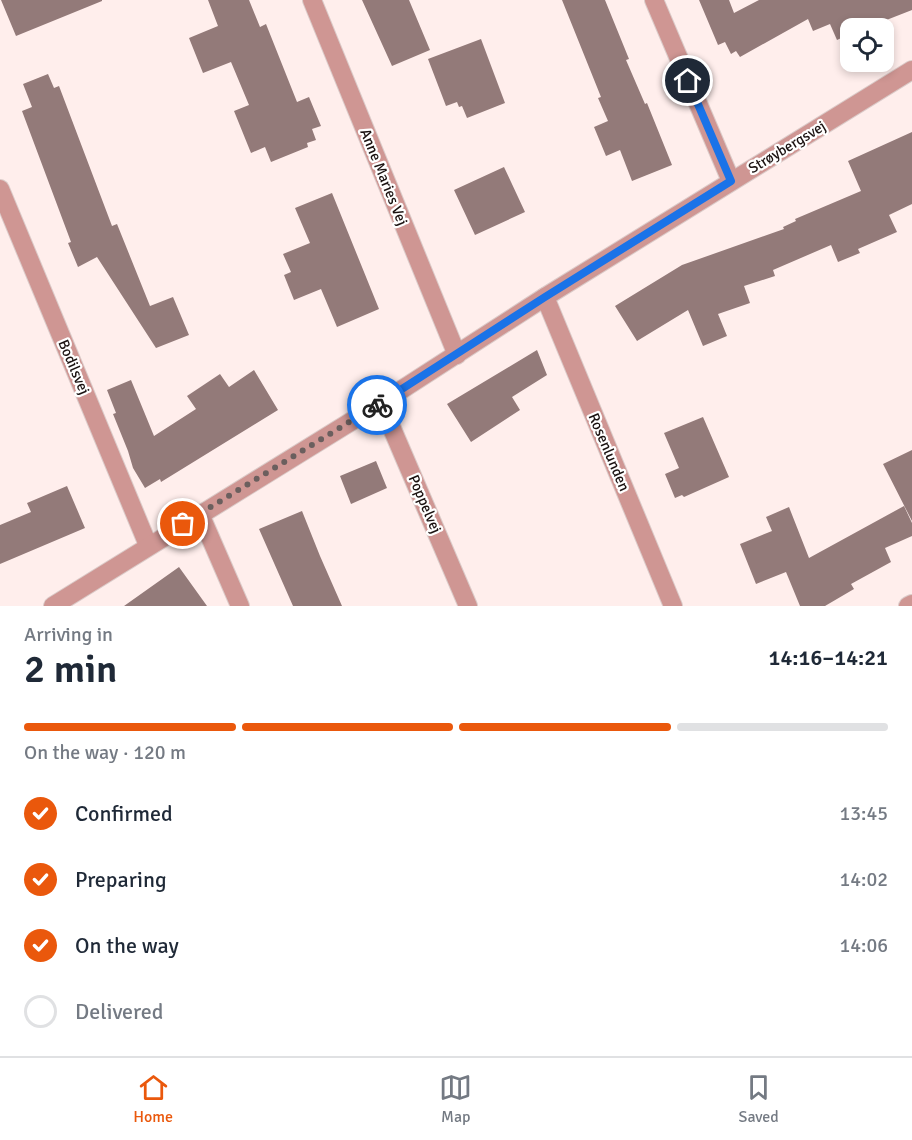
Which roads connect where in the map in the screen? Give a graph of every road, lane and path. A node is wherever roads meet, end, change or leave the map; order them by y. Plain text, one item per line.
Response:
1 (312, 0) edge
2 (654, 0) edge
3 (912, 70) edge
4 (731, 181) junction
5 (0, 189) edge
6 (545, 297) junction
7 (457, 355) junction
8 (381, 403) junction
9 (200, 514) junction
10 (148, 546) junction
11 (912, 604) edge
12 (52, 606) edge
13 (240, 606) edge
14 (468, 606) edge
15 (673, 606) edge
16 (908, 606) edge

1 - 7 street, Anne Maries Vej
2 - 4 street
3 - 4 street, Strøybergsvej
4 - 6 street, Strøybergsvej
5 - 10 street, Bodilsvej
6 - 7 street, Strøybergsvej
6 - 15 street, Rosenlunden
7 - 8 street, Strøybergsvej
8 - 9 street, Strøybergsvej
8 - 14 street, Poppelvej
9 - 10 street, Strøybergsvej
9 - 13 street
10 - 12 street, Strøybergsvej
11 - 16 street

